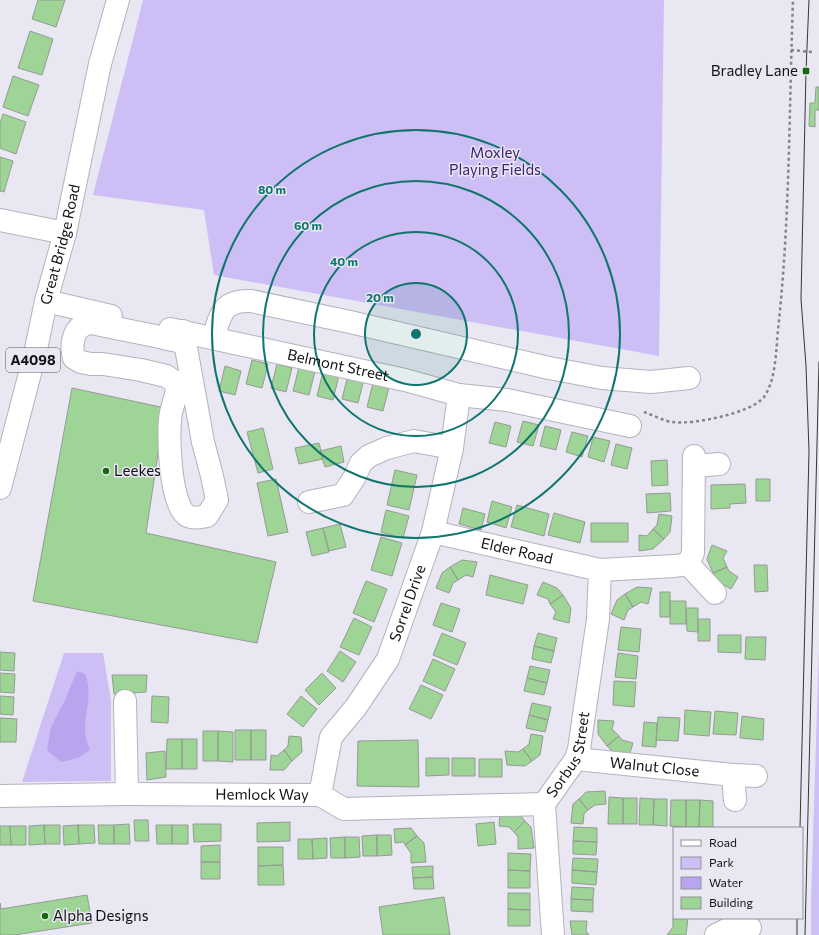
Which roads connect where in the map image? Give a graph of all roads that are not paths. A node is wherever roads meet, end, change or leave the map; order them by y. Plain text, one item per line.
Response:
1 (118, 0) edge
2 (0, 220) edge
3 (65, 233) junction
4 (46, 301) junction
5 (184, 337) junction
6 (213, 338) junction
7 (689, 378) dead end
8 (459, 395) junction
9 (636, 418) road end
10 (452, 448) junction
11 (719, 464) dead end
12 (0, 488) edge
13 (310, 502) dead end
14 (433, 532) junction
15 (688, 564) junction
16 (600, 570) junction
17 (715, 594) dead end
18 (125, 701) dead end
19 (576, 759) junction
20 (733, 775) junction
21 (756, 776) dead end
22 (127, 794) junction
23 (320, 795) junction
24 (0, 796) edge
25 (735, 800) dead end
26 (544, 804) junction
27 (750, 928) dead end
28 (553, 935) edge
29 (716, 935) edge

1 - 3 street, Great Bridge Road / A4098
2 - 3 street
3 - 4 street, Great Bridge Road / A4098
4 - 5 street, Belmont Street
4 - 12 street, Great Bridge Road / A4098
5 - 5 street
5 - 6 street, Belmont Street
6 - 7 street
6 - 8 street, Belmont Street
8 - 9 street, Belmont Street
8 - 10 street, Sorrel Drive
10 - 13 street
10 - 14 street, Sorrel Drive
11 - 15 street
14 - 16 street, Elder Road
14 - 23 street, Sorrel Drive
15 - 16 street, Elder Road
15 - 17 street
16 - 19 street, Sorbus Street
18 - 22 street
19 - 20 street, Walnut Close
19 - 26 street, Sorbus Street
20 - 21 street, Walnut Close
20 - 25 street
22 - 23 street, Hemlock Way
22 - 24 street, Hemlock Way
23 - 26 street, Hemlock Way
26 - 28 street, Sorbus Street
27 - 29 street

